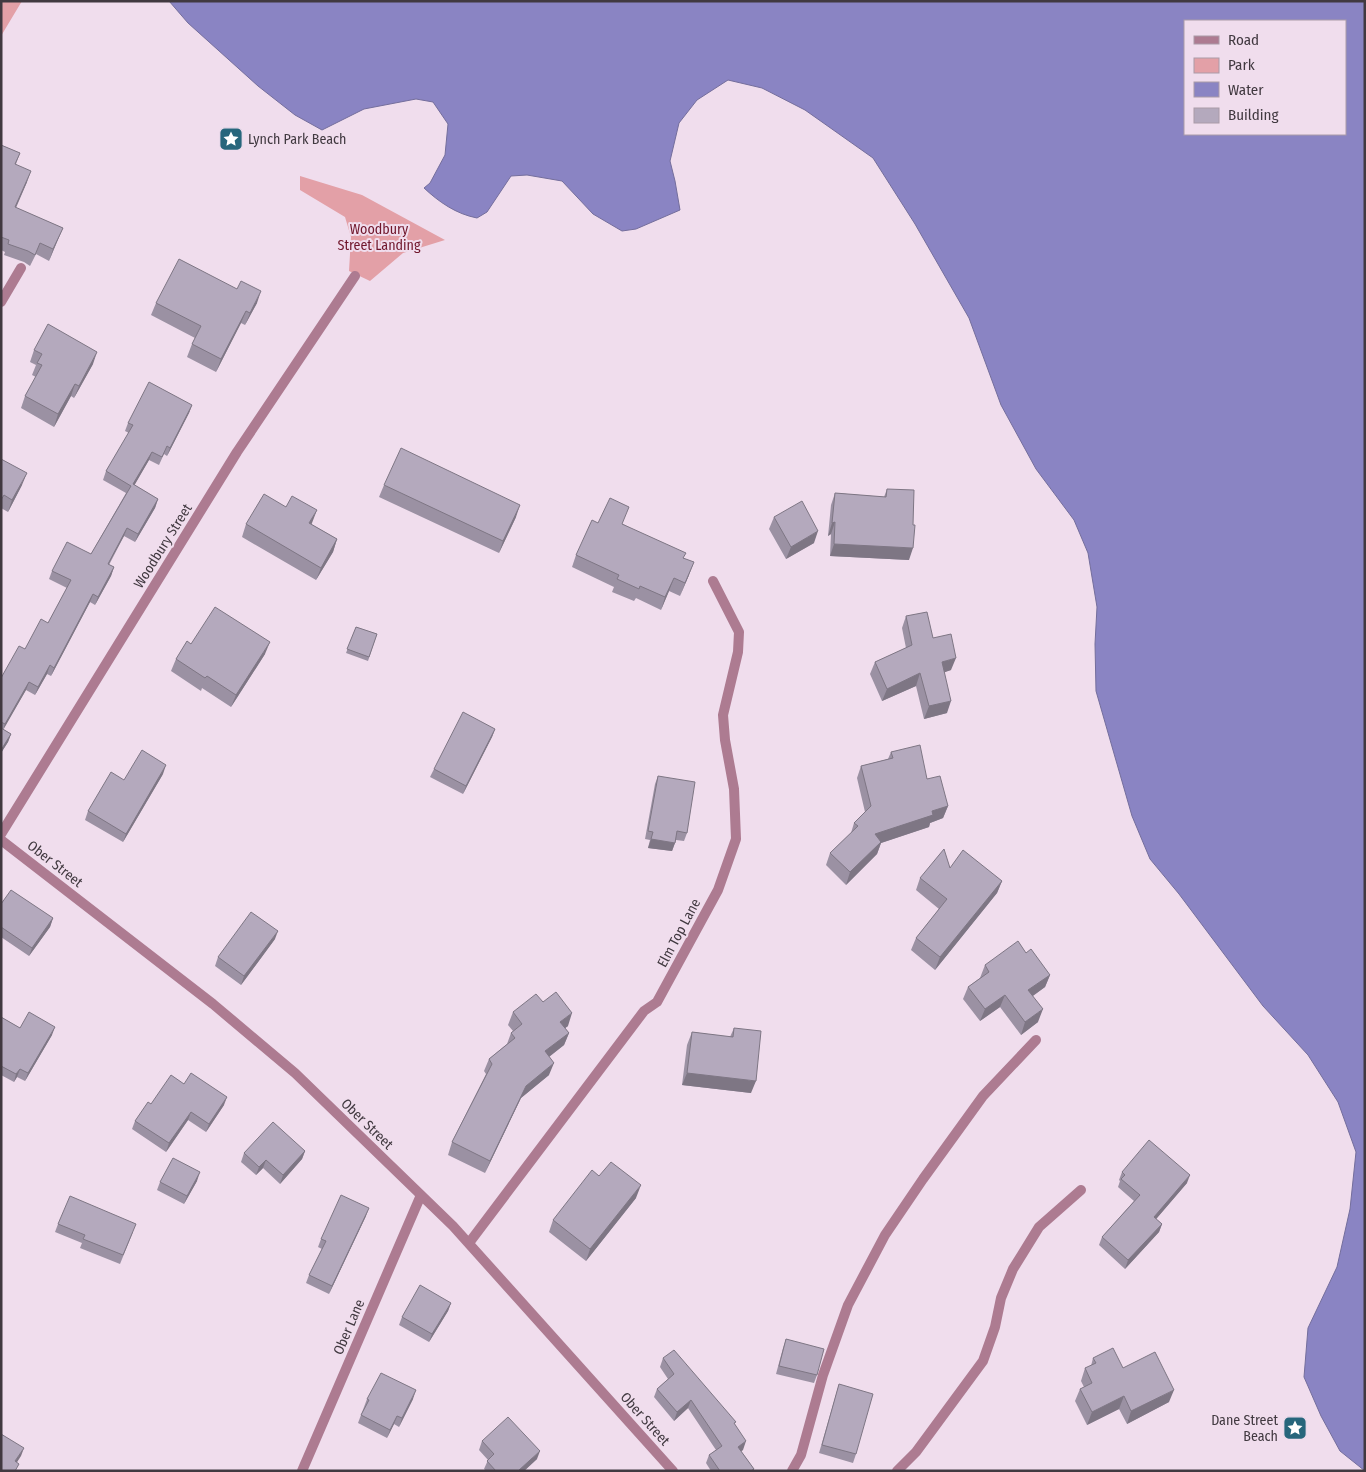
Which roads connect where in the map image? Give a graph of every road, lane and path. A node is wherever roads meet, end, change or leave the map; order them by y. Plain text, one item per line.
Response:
1 (21, 268) dead end
2 (355, 276) dead end
3 (1, 302) edge
4 (714, 581) dead end
5 (1, 834) edge
6 (1, 840) edge
7 (1036, 1040) dead end
8 (1081, 1190) dead end
9 (421, 1194) junction
10 (469, 1243) junction
11 (302, 1471) edge
12 (673, 1471) edge
13 (792, 1471) edge
14 (897, 1471) edge

1 - 3 street
2 - 5 street, Woodbury Street
4 - 10 street, Elm Top Lane
6 - 9 street, Ober Street
7 - 13 street
8 - 14 street
9 - 10 street, Ober Street
9 - 11 street, Ober Lane
10 - 12 street, Ober Street

